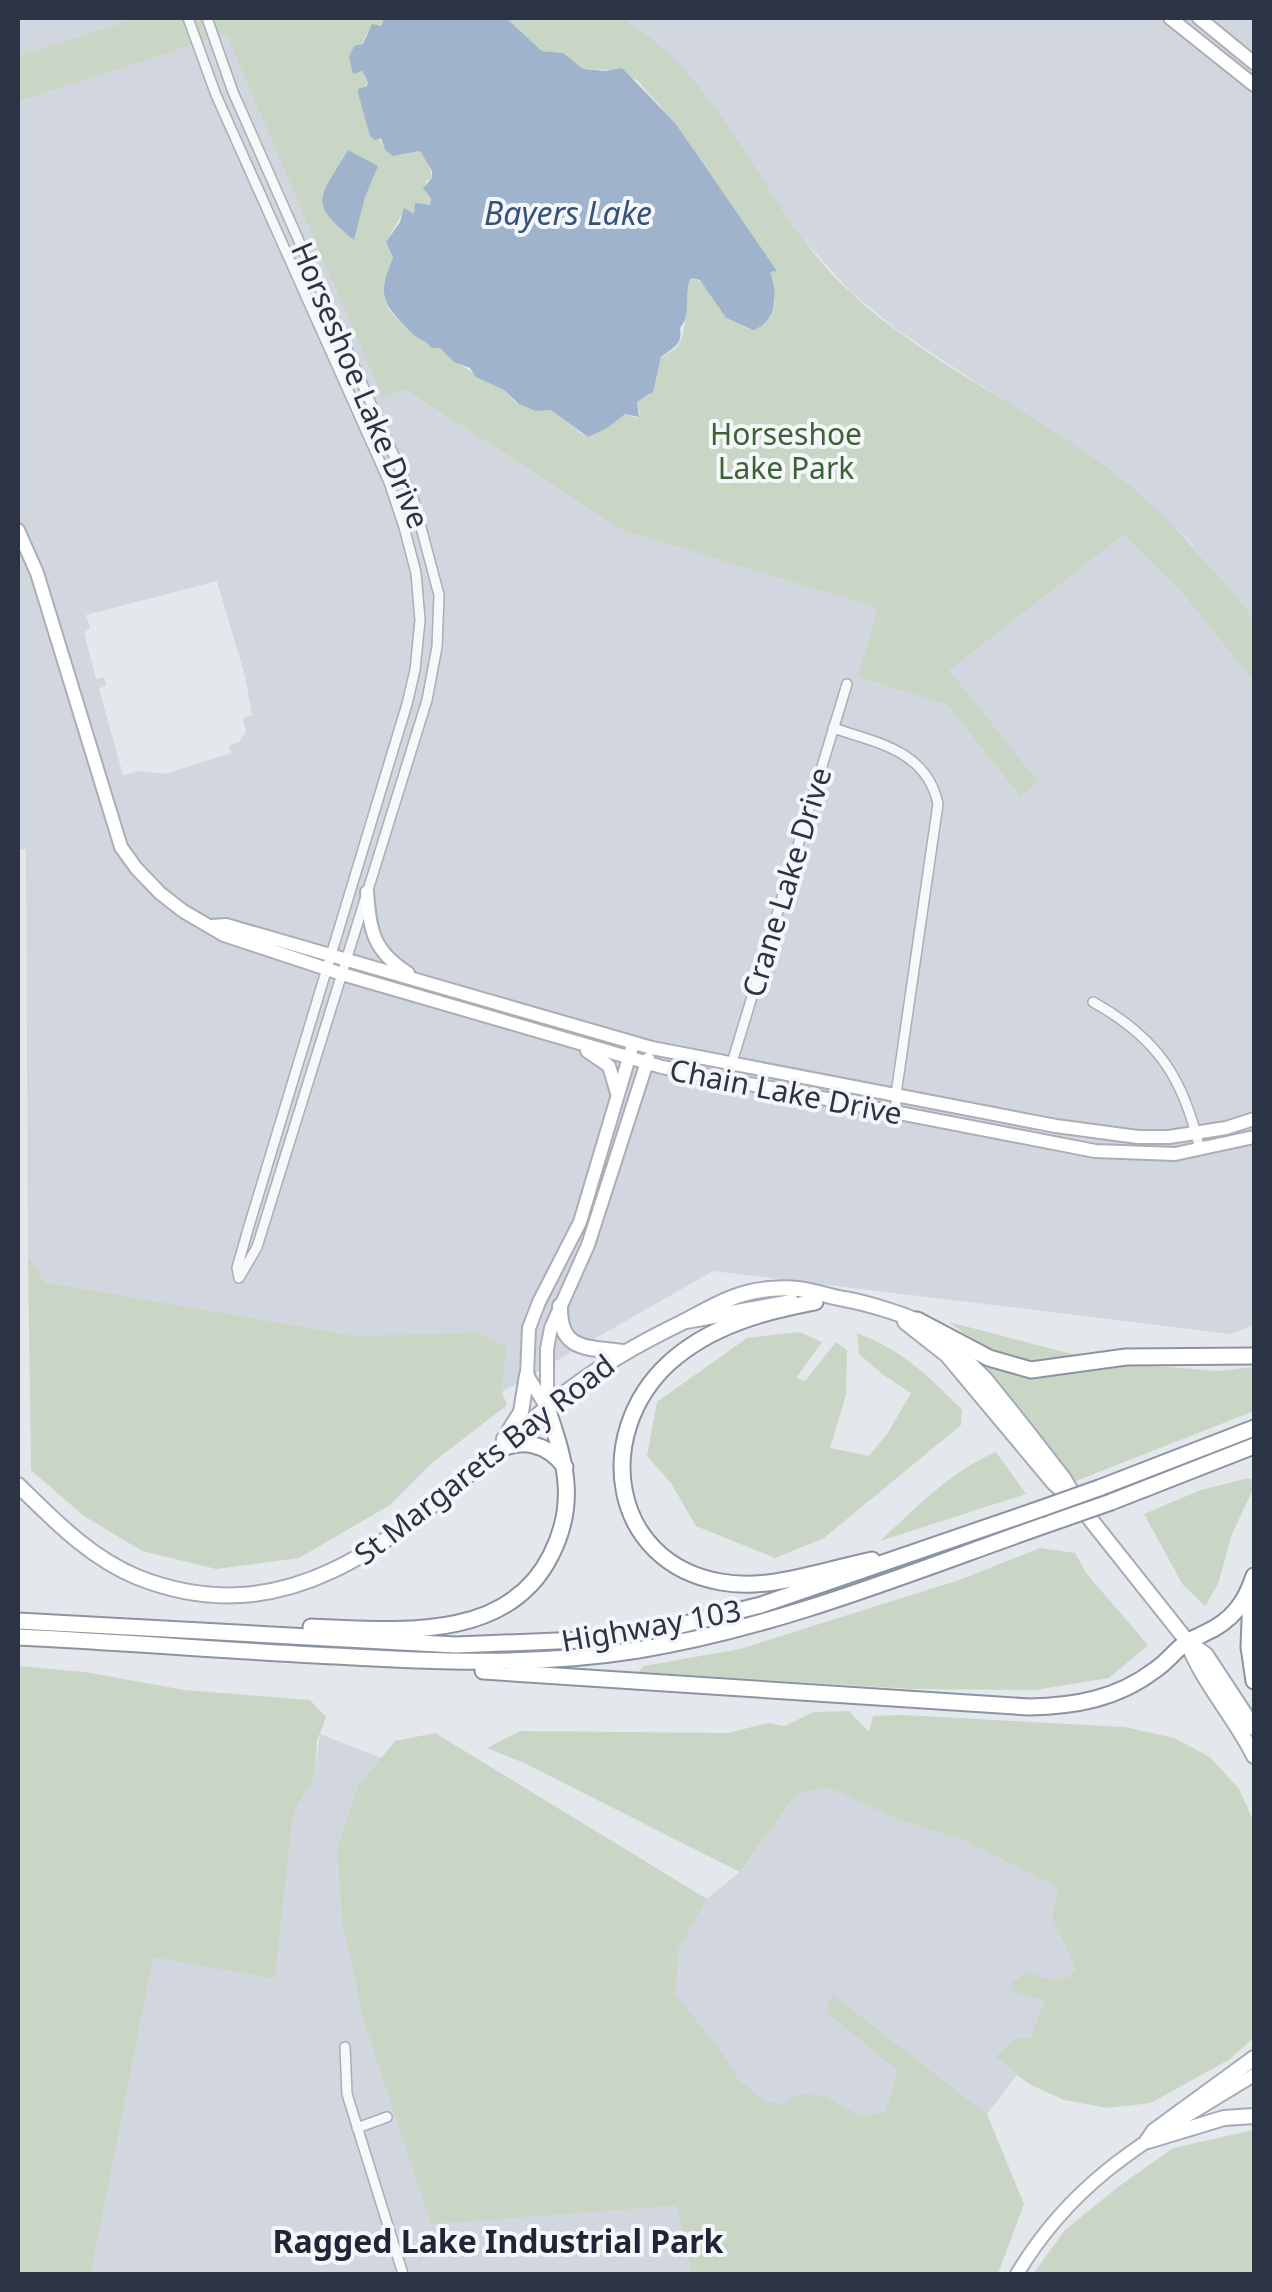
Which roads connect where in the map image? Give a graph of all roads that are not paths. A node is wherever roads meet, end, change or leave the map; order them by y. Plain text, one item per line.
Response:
1 (188, 18) edge
2 (207, 18) edge
3 (1170, 18) edge
4 (1199, 18) edge
5 (1254, 63) edge
6 (1254, 85) edge
7 (18, 530) edge
8 (847, 684) dead end
9 (833, 728) junction
10 (378, 799) junction
11 (394, 804) junction
12 (367, 892) junction
13 (346, 958) junction
14 (329, 962) junction
15 (342, 974) junction
16 (419, 979) junction
17 (1094, 1002) dead end
18 (503, 1004) junction
19 (498, 1021) junction
20 (567, 1042) junction
21 (633, 1042) junction
22 (652, 1048) junction
23 (629, 1057) junction
24 (646, 1062) junction
25 (731, 1063) junction
26 (726, 1079) junction
27 (896, 1094) junction
28 (618, 1096) junction
29 (286, 1104) junction
30 (300, 1108) junction
31 (896, 1112) junction
32 (1254, 1119) edge
33 (1196, 1134) junction
34 (1254, 1137) edge
35 (1200, 1150) junction
36 (260, 1190) junction
37 (273, 1194) junction
38 (838, 1298) junction
39 (815, 1302) junction
40 (560, 1306) junction
41 (898, 1316) junction
42 (917, 1320) junction
43 (684, 1322) junction
44 (623, 1352) junction
45 (1254, 1356) edge
46 (527, 1375) junction
47 (547, 1408) junction
48 (1254, 1428) edge
49 (1254, 1446) edge
50 (494, 1452) junction
51 (566, 1468) junction
52 (18, 1485) edge
53 (1079, 1505) junction
54 (953, 1540) junction
55 (1254, 1576) edge
56 (18, 1621) edge
57 (69, 1623) junction
58 (18, 1637) edge
59 (1187, 1641) junction
60 (400, 1660) junction
61 (1254, 1680) edge
62 (1254, 1728) edge
63 (1254, 1756) edge
64 (345, 2047) dead end
65 (1254, 2058) edge
66 (1254, 2075) edge
67 (1254, 2116) edge
68 (387, 2117) dead end
69 (357, 2128) junction
70 (1147, 2141) junction
71 (403, 2274) edge
72 (1017, 2274) edge

1 - 10 street, Horseshoe Lake Drive
2 - 11 street, Horseshoe Lake Drive
3 - 6 street
4 - 5 street
7 - 14 street
8 - 9 street, Crane Lake Drive
9 - 25 street, Crane Lake Drive
9 - 27 street
10 - 11 street
10 - 14 street, Horseshoe Lake Drive
11 - 12 street, Horseshoe Lake Drive
12 - 13 street, Horseshoe Lake Drive
12 - 16 street
13 - 14 street, Chain Lake Drive
13 - 15 street, Horseshoe Lake Drive
13 - 16 street, Chain Lake Drive
14 - 15 street, Chain Lake Drive
14 - 29 street, Horseshoe Lake Drive
15 - 19 street, Chain Lake Drive
15 - 30 street, Horseshoe Lake Drive
16 - 18 street, Chain Lake Drive
17 - 33 street
18 - 19 street
18 - 21 street, Chain Lake Drive
19 - 20 street, Chain Lake Drive
20 - 23 street, Chain Lake Drive
20 - 28 street
21 - 22 street, Chain Lake Drive
21 - 23 street
22 - 24 street
22 - 25 street, Chain Lake Drive
23 - 24 street, Chain Lake Drive
23 - 28 street
24 - 26 street, Chain Lake Drive
24 - 40 street
25 - 26 street, Crane Lake Drive
25 - 27 street, Chain Lake Drive
26 - 31 street, Chain Lake Drive
27 - 31 street
27 - 33 street, Chain Lake Drive
28 - 46 street
29 - 30 street
29 - 36 street, Horseshoe Lake Drive
30 - 37 street, Horseshoe Lake Drive
31 - 35 street, Chain Lake Drive
32 - 33 street, Chain Lake Drive
33 - 35 street
34 - 35 street, Chain Lake Drive
36 - 37 street
36 - 37 street, Horseshoe Lake Drive
38 - 39 main road, St Margarets Bay Road
38 - 41 main road, St Margarets Bay Road
38 - 43 main road, St Margarets Bay Road
39 - 43 main road, St Margarets Bay Road
39 - 54 highway
40 - 44 main road
40 - 47 street
41 - 42 main road, St Margarets Bay Road
41 - 53 main road, St Margarets Bay Road
42 - 45 highway
42 - 53 main road, St Margarets Bay Road
43 - 44 main road, St Margarets Bay Road
44 - 47 main road, St Margarets Bay Road
46 - 47 street
46 - 50 main road
47 - 50 main road, St Margarets Bay Road
47 - 51 highway
48 - 54 highway, Highway 103, bridge
49 - 60 highway, Highway 103, bridge
50 - 51 highway
50 - 52 main road, St Margarets Bay Road
51 - 57 highway
53 - 59 main road, St Margarets Bay Road
54 - 57 highway, Highway 103
55 - 59 highway
55 - 61 highway
56 - 57 highway, Highway 103
58 - 60 highway, Highway 103
59 - 60 highway
59 - 62 main road, St Margarets Bay Road
59 - 63 main road, St Margarets Bay Road
64 - 69 street
65 - 70 main road
66 - 70 street
67 - 70 main road
68 - 69 street
69 - 71 street
70 - 72 street

